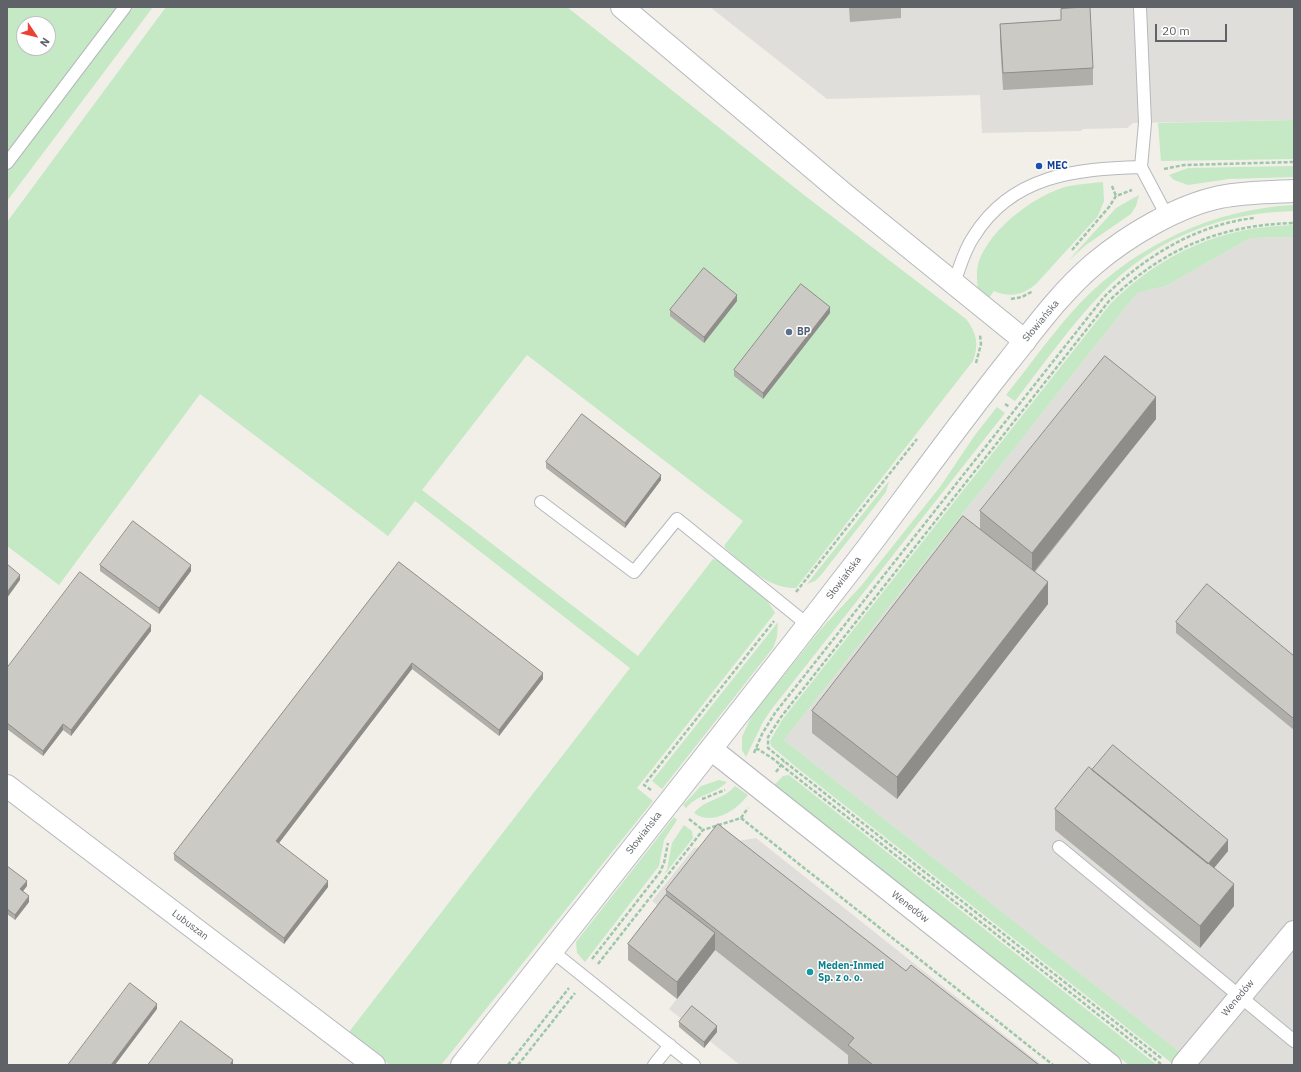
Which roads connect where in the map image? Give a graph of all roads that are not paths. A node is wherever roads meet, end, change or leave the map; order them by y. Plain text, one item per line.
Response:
1 (126, 7) edge
2 (622, 7) edge
3 (1140, 7) edge
4 (7, 163) edge
5 (1141, 167) junction
6 (1294, 191) edge
7 (1168, 218) junction
8 (954, 283) junction
9 (1025, 341) junction
10 (541, 502) dead end
11 (808, 625) junction
12 (710, 749) junction
13 (7, 786) edge
14 (1059, 846) dead end
15 (1294, 932) edge
16 (552, 951) junction
17 (1240, 996) junction
18 (1294, 1041) edge
19 (670, 1045) junction
20 (1174, 1063) edge
21 (374, 1065) edge
22 (462, 1065) edge
23 (654, 1065) edge
24 (694, 1065) edge
25 (1110, 1065) edge

1 - 4 lane
2 - 8 street
3 - 5 lane
5 - 7 lane
5 - 8 lane
6 - 7 street, Słowiańska
7 - 9 street, Słowiańska
8 - 9 street
9 - 11 street, Słowiańska
10 - 11 lane
11 - 12 street, Słowiańska
12 - 16 street, Słowiańska
12 - 25 street, Wenedów
13 - 21 street, Lubuszan
14 - 17 lane
15 - 17 street, Wenedów
16 - 19 lane
16 - 22 street, Słowiańska
17 - 18 lane
17 - 20 street, Wenedów
19 - 23 lane
19 - 24 lane

